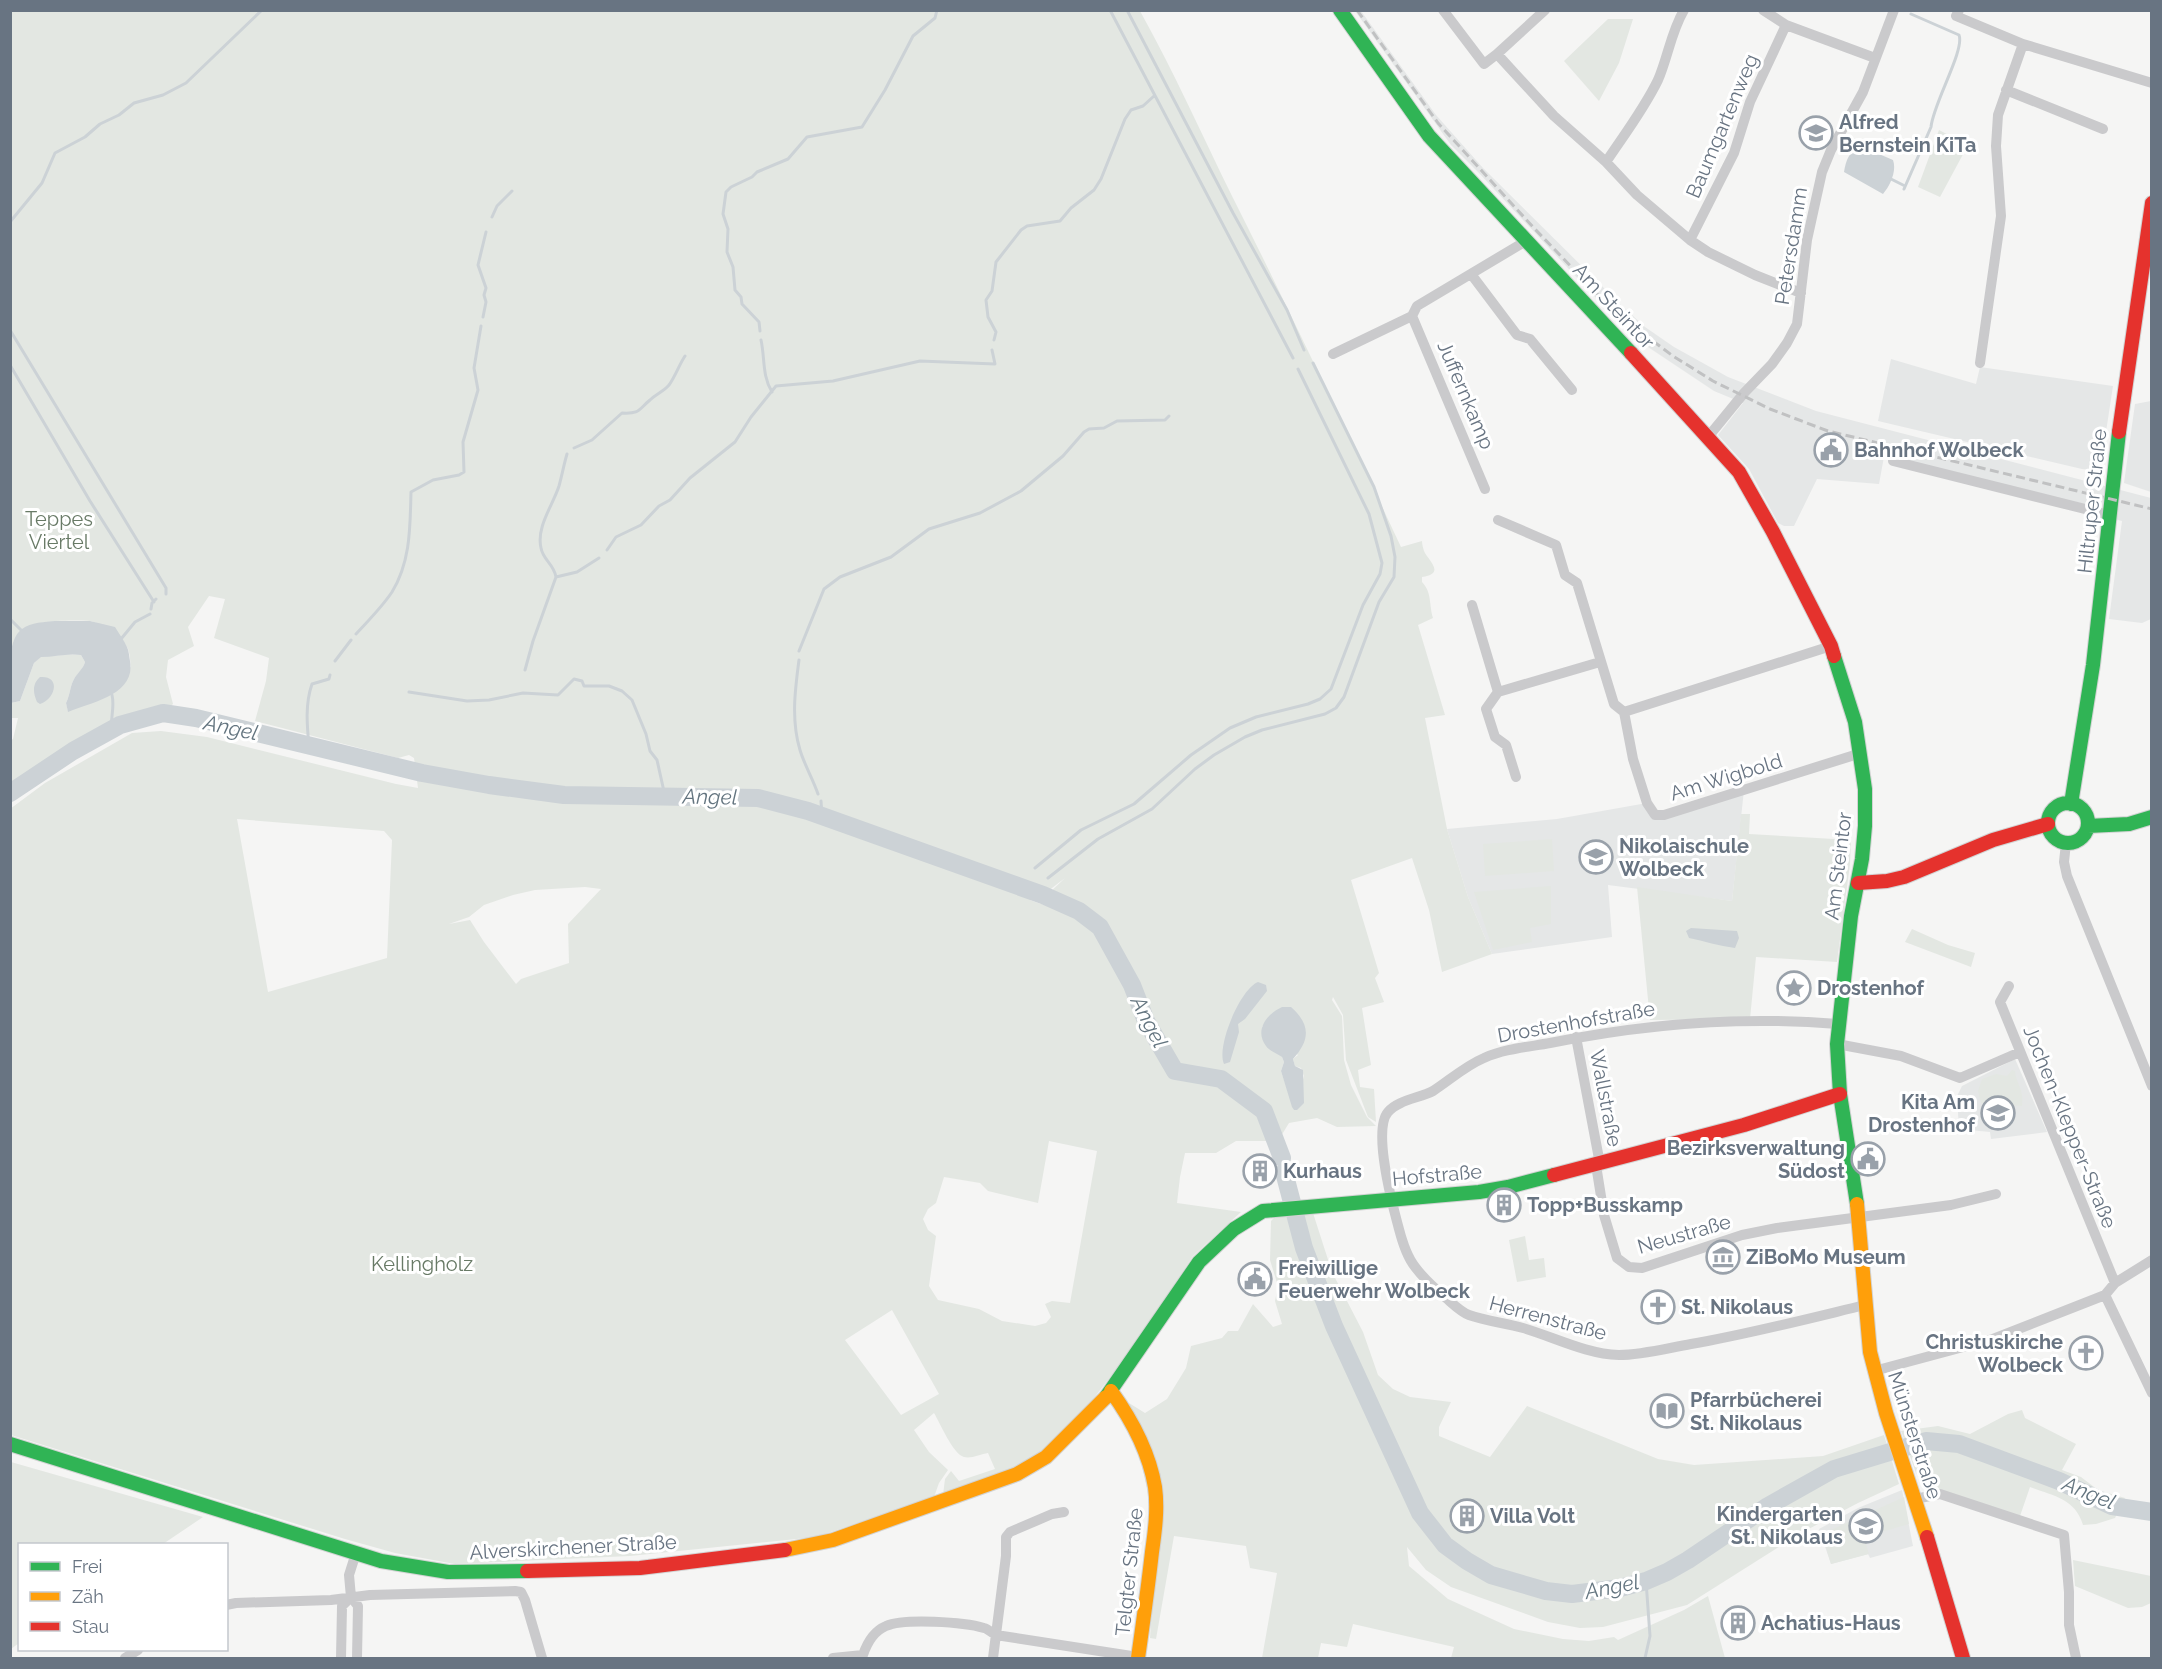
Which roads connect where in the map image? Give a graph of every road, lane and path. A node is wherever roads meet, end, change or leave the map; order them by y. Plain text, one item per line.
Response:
1 (1340, 10) edge
2 (1443, 10) edge
3 (1545, 10) edge
4 (1684, 10) edge
5 (1763, 10) edge
6 (1894, 10) edge
7 (1944, 10) edge
8 (1958, 13) edge
9 (1786, 25) junction
10 (2023, 44) junction
11 (1497, 54) junction
12 (1875, 58) junction
13 (2151, 83) edge
14 (2006, 90) junction
15 (2103, 129) dead end
16 (1606, 162) junction
17 (2151, 203) edge
18 (1690, 240) junction
19 (1526, 241) junction
20 (2148, 250) edge
21 (1471, 274) junction
22 (1801, 293) junction
23 (1412, 316) junction
24 (1333, 354) dead end
25 (1980, 363) dead end
26 (1572, 390) dead end
27 (1708, 437) junction
28 (1893, 461) dead end
29 (1485, 489) dead end
30 (2109, 515) junction
31 (1498, 520) dead end
32 (1472, 605) dead end
33 (1831, 646) junction
34 (1600, 662) junction
35 (1497, 692) junction
36 (1623, 712) junction
37 (1861, 753) junction
38 (1516, 777) dead end
39 (2071, 804) junction
40 (2151, 817) edge
41 (2048, 824) junction
42 (2088, 826) junction
43 (2066, 843) junction
44 (1858, 883) junction
45 (2009, 986) dead end
46 (1838, 1024) junction
47 (1576, 1037) junction
48 (1837, 1044) junction
49 (2020, 1052) junction
50 (2151, 1086) edge
51 (1840, 1094) junction
52 (1598, 1165) junction
53 (1996, 1194) dead end
54 (1392, 1200) junction
55 (1859, 1218) junction
56 (2151, 1260) edge
57 (2115, 1283) junction
58 (2105, 1295) junction
59 (1865, 1305) junction
60 (1874, 1371) junction
61 (1111, 1391) junction
62 (2151, 1393) edge
63 (10, 1444) edge
64 (1915, 1499) junction
65 (1064, 1512) dead end
66 (356, 1553) junction
67 (515, 1572) junction
68 (498, 1591) junction
69 (351, 1597) junction
70 (228, 1605) edge
71 (996, 1635) junction
72 (1138, 1658) edge
73 (341, 1659) edge
74 (357, 1659) edge
75 (542, 1659) edge
76 (833, 1659) edge
77 (993, 1659) edge
78 (1963, 1659) edge
79 (2076, 1659) edge

1 - 19 street, Am Steintor
2 - 11 street
3 - 11 street
4 - 16 street
5 - 9 street
6 - 12 street, Petersdamm
7 - 8 street
8 - 10 street
9 - 12 street
9 - 18 street, Baumgartenweg
10 - 13 street
10 - 14 street
11 - 16 street
12 - 22 street, Petersdamm
14 - 15 street
14 - 25 street
16 - 18 street
17 - 20 street, Hiltruper Straße
18 - 22 street
19 - 21 street
19 - 27 street, Am Steintor
20 - 30 street, Hiltruper Straße
21 - 23 street
21 - 26 street
22 - 27 street, Petersdamm
23 - 24 street
23 - 29 street, Juffernkamp
27 - 33 street, Am Steintor
28 - 30 street
30 - 39 street, Hiltruper Straße
31 - 34 street, Am Wigbold
32 - 35 street
33 - 36 street
33 - 37 street, Am Steintor
34 - 35 street
34 - 36 street, Am Wigbold
35 - 38 street
36 - 37 street, Am Wigbold
37 - 44 street, Am Steintor
39 - 41 street
39 - 42 street
40 - 42 street
41 - 43 street
41 - 44 street
42 - 43 street
43 - 50 street
44 - 46 street, Am Steintor
45 - 49 street, Jochen-Klepper-Straße
46 - 47 street, Drostenhofstraße
46 - 48 street, Am Steintor
47 - 52 street, Wallstraße
47 - 54 street, Drostenhofstraße
48 - 49 street
48 - 51 street, Am Steintor
49 - 57 street, Jochen-Klepper-Straße
51 - 52 street, Hofstraße
51 - 55 street, Münsterstraße
52 - 54 street, Hofstraße
52 - 55 street, Neustraße
53 - 55 street
54 - 59 street, Herrenstraße
54 - 61 street, Hofstraße
55 - 59 street, Münsterstraße
56 - 57 street
57 - 58 street
58 - 60 street
58 - 62 street
59 - 60 street, Münsterstraße
60 - 64 street, Münsterstraße
61 - 67 street, Alverskirchener Straße
61 - 72 street, Telgter Straße
63 - 66 street, Alverskirchener Straße
64 - 78 street, Münsterstraße
64 - 79 street
65 - 71 street
66 - 67 street, Alverskirchener Straße
66 - 69 street
67 - 68 street
68 - 69 street
68 - 75 street
69 - 70 street
69 - 73 street
69 - 74 street
71 - 72 street
71 - 76 street
71 - 77 street

